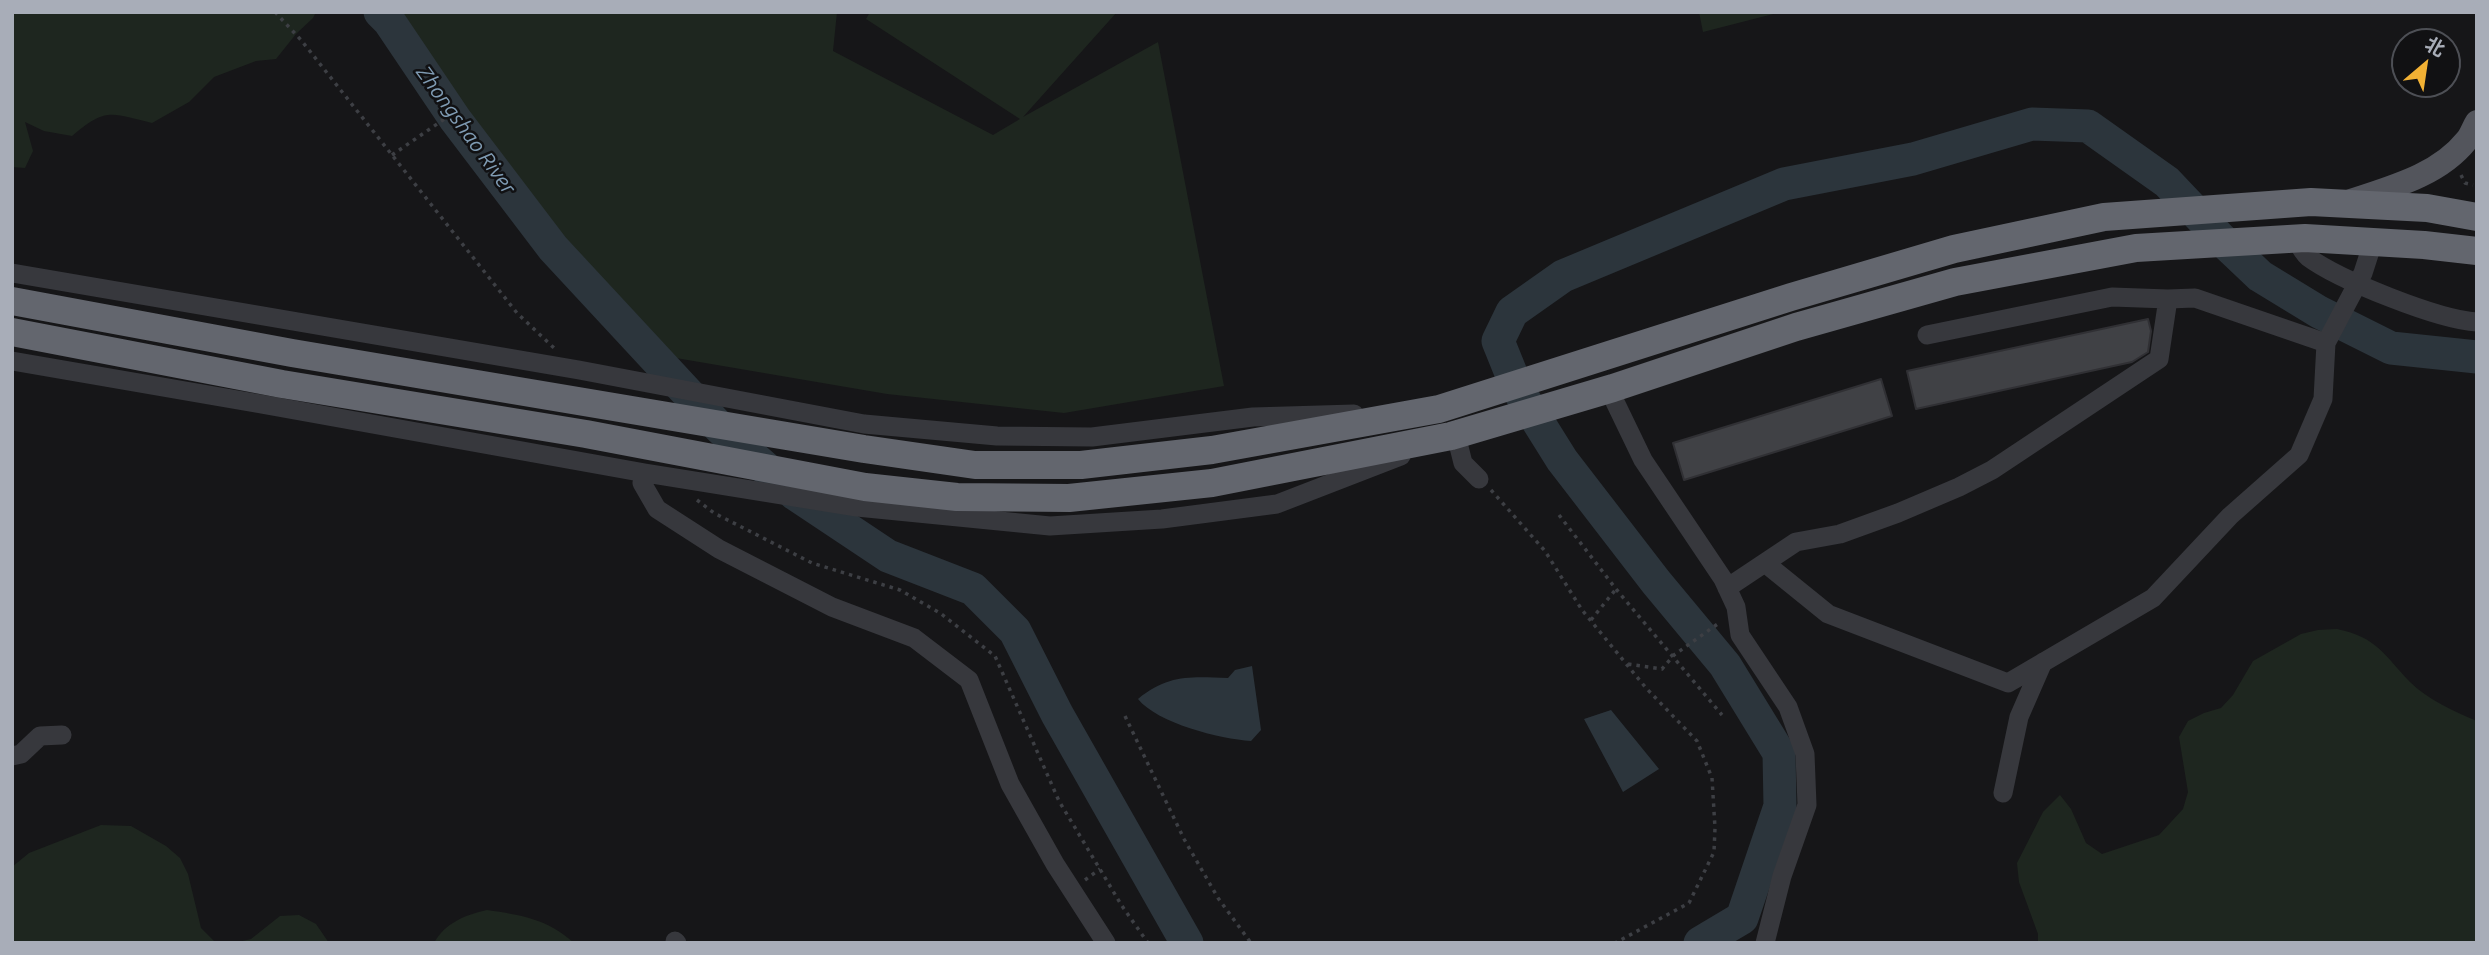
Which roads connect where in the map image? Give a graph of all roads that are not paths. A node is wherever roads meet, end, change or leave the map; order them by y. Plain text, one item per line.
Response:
1 (2477, 121) edge
2 (2343, 204) junction
3 (2470, 206) edge
4 (2301, 239) junction
5 (2373, 242) junction
6 (2477, 251) edge
7 (12, 273) edge
8 (2358, 284) junction
9 (2168, 299) junction
10 (12, 301) edge
11 (2477, 322) edge
12 (12, 332) edge
13 (1927, 335) dead end
14 (2326, 343) junction
15 (12, 361) edge
16 (1613, 388) junction
17 (1439, 410) junction
18 (1453, 435) junction
19 (645, 474) junction
20 (1479, 478) road end
21 (861, 497) junction
22 (1765, 563) junction
23 (1727, 588) junction
24 (2043, 663) junction
25 (62, 735) dead end
26 (12, 756) edge
27 (2003, 793) dead end
28 (1106, 943) edge
29 (1765, 943) edge

1 - 2 main road
2 - 3 highway
2 - 17 highway
4 - 5 highway
4 - 8 street
4 - 16 highway
5 - 6 highway
5 - 8 street
7 - 17 street
8 - 11 street
8 - 14 street
9 - 13 street
9 - 14 street
9 - 22 street
10 - 17 highway
12 - 21 highway
14 - 24 street
15 - 19 street
16 - 18 highway
16 - 23 street
18 - 20 street
18 - 21 highway
19 - 21 street
19 - 28 street
22 - 23 street
22 - 24 street
23 - 29 street
24 - 27 street
25 - 26 street

